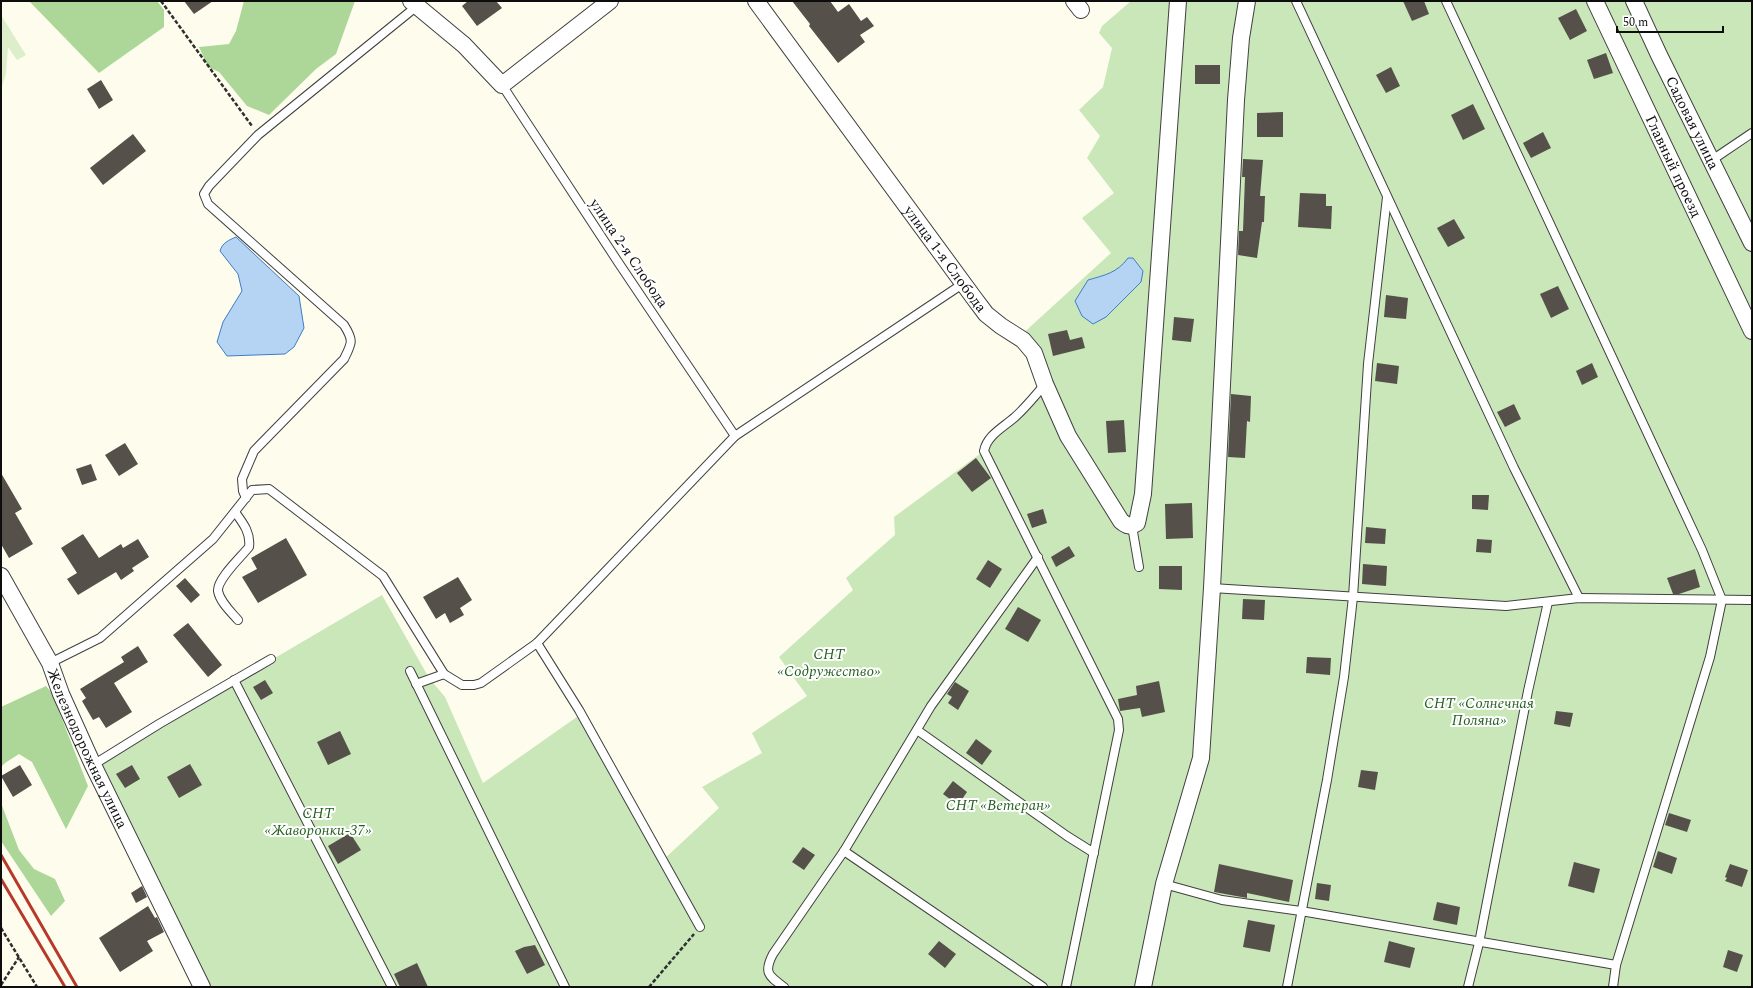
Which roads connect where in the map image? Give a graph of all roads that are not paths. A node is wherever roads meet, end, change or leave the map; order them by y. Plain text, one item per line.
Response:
1 (610, 1) edge
2 (756, 1) edge
3 (1178, 1) edge
4 (1247, 1) edge
5 (1296, 1) edge
6 (1446, 1) edge
7 (1595, 1) edge
8 (1634, 1) edge
9 (414, 4) edge
10 (502, 85) junction
11 (1752, 133) edge
12 (1712, 160) junction
13 (1387, 197) junction
14 (1752, 243) edge
15 (964, 283) junction
16 (1752, 331) edge
17 (1045, 384) junction
18 (735, 436) junction
19 (246, 498) junction
20 (235, 512) junction
21 (1126, 523) junction
22 (1038, 558) junction
23 (1139, 567) dead end
24 (1, 576) edge
25 (1212, 588) junction
26 (1353, 597) junction
27 (1579, 598) junction
28 (1722, 600) junction
29 (1752, 600) edge
30 (1548, 602) junction
31 (238, 620) dead end
32 (537, 643) junction
33 (271, 659) dead end
34 (50, 663) junction
35 (410, 671) dead end
36 (444, 674) junction
37 (234, 680) junction
38 (416, 684) junction
39 (917, 730) junction
40 (93, 765) junction
41 (844, 851) junction
42 (1094, 853) junction
43 (1164, 884) junction
44 (1301, 911) junction
45 (700, 927) road end
46 (1479, 943) junction
47 (1616, 965) junction
48 (202, 987) edge
49 (392, 987) edge
50 (565, 987) edge
51 (784, 987) edge
52 (1043, 987) edge
53 (1066, 987) edge
54 (1143, 987) edge
55 (1287, 987) edge
56 (1468, 987) edge
57 (1613, 987) edge

1 - 10 street
2 - 15 street, улица 1-я Слобода
3 - 21 street
4 - 25 street
5 - 13 lane
6 - 28 lane
7 - 16 street, Главный проезд
8 - 12 street, Садовая улица
9 - 10 street
9 - 19 lane
10 - 18 lane, улица 2-я Слобода
11 - 12 lane
12 - 14 street, Садовая улица
13 - 26 lane
13 - 27 lane
15 - 17 street, улица 1-я Слобода
15 - 18 lane
17 - 21 street, улица 1-я Слобода
17 - 22 lane
18 - 32 lane
19 - 20 lane
19 - 36 lane
20 - 31 lane
20 - 34 lane
21 - 23 lane
22 - 39 lane
22 - 42 lane
24 - 34 street, Железнодорожная улица
25 - 26 lane
25 - 43 street
26 - 30 lane
26 - 44 lane
27 - 28 lane
27 - 30 lane
28 - 29 lane
28 - 47 lane
30 - 46 lane
32 - 36 lane
32 - 45 lane
33 - 37 lane
34 - 40 street, Железнодорожная улица
35 - 38 lane
36 - 38 lane
37 - 40 lane
37 - 49 lane
38 - 50 lane
39 - 41 lane
39 - 42 lane
40 - 48 street, Железнодорожная улица
41 - 51 lane
41 - 52 lane
42 - 53 lane
43 - 44 lane
43 - 54 street
44 - 46 lane
44 - 55 lane
46 - 47 lane
46 - 56 lane
47 - 57 lane

